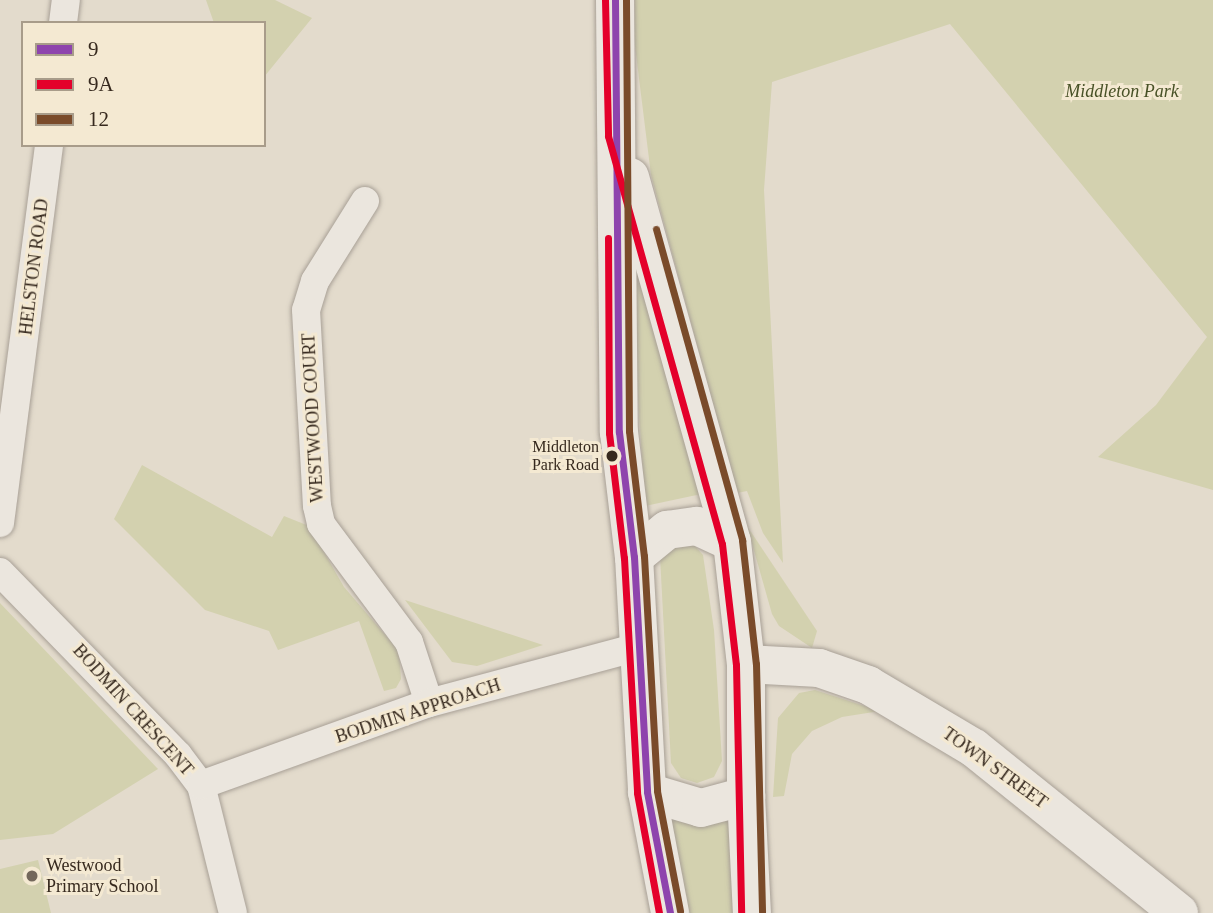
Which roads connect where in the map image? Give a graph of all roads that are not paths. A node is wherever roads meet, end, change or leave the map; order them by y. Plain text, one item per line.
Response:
1 (66, 0) edge
2 (615, 0) edge
3 (63, 21) edge
4 (618, 134) junction
5 (49, 147) edge
6 (365, 201) dead end
7 (10, 389) edge
8 (0, 523) edge
9 (732, 542) junction
10 (634, 557) junction
11 (0, 572) edge
12 (638, 647) junction
13 (746, 664) junction
14 (429, 703) junction
15 (201, 785) junction
16 (647, 792) junction
17 (746, 796) junction
18 (233, 913) edge
19 (670, 913) edge
20 (752, 913) edge
21 (1179, 913) edge

1 - 3 street
2 - 4 street
4 - 9 street
4 - 10 street
5 - 7 street, HELSTON ROAD
6 - 14 street, WESTWOOD COURT
7 - 8 street, HELSTON ROAD
9 - 10 street
9 - 13 street
10 - 12 street
11 - 15 street, BODMIN CRESCENT
12 - 14 street, BODMIN APPROACH
12 - 16 street
13 - 17 street
13 - 21 street, TOWN STREET
14 - 15 street, BODMIN APPROACH
15 - 18 street, BODMIN CRESCENT
16 - 17 street
16 - 19 street
17 - 20 street

